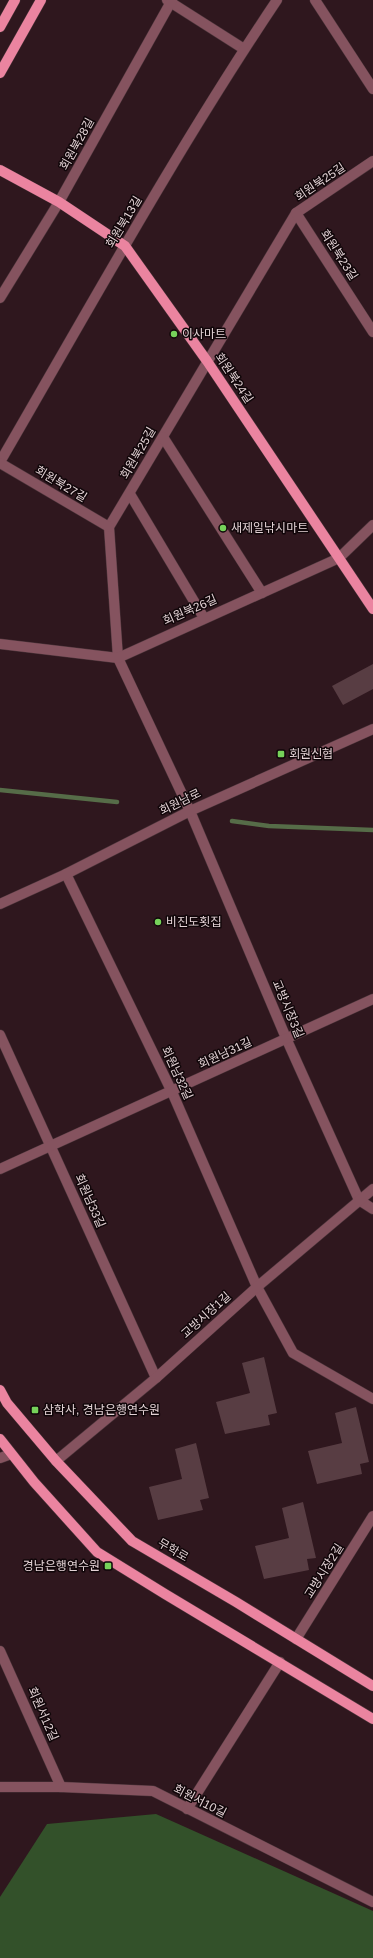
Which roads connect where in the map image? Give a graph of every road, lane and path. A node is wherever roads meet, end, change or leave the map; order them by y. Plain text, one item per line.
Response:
1 (15, 0) edge
2 (41, 0) edge
3 (277, 0) edge
4 (315, 0) edge
5 (170, 1) edge
6 (0, 27) edge
7 (244, 49) junction
8 (0, 73) edge
9 (373, 89) edge
10 (373, 161) edge
11 (0, 170) edge
12 (59, 202) junction
13 (296, 214) junction
14 (125, 246) junction
15 (0, 298) edge
16 (373, 332) edge
17 (207, 361) junction
18 (163, 436) junction
19 (0, 462) edge
20 (130, 494) junction
21 (373, 525) edge
22 (109, 527) junction
23 (339, 558) junction
24 (262, 593) junction
25 (373, 609) edge
26 (204, 618) junction
27 (0, 644) edge
28 (118, 658) junction
29 (373, 729) edge
30 (190, 811) junction
31 (66, 874) junction
32 (0, 904) edge
33 (373, 999) edge
34 (0, 1035) edge
35 (286, 1038) junction
36 (172, 1092) junction
37 (52, 1146) junction
38 (0, 1169) edge
39 (373, 1189) edge
40 (359, 1200) junction
41 (373, 1209) edge
42 (257, 1287) junction
43 (156, 1378) junction
44 (0, 1390) edge
45 (373, 1399) edge
46 (0, 1440) edge
47 (11, 1454) junction
48 (0, 1458) edge
49 (56, 1461) junction
50 (373, 1516) edge
51 (296, 1639) junction
52 (0, 1651) edge
53 (280, 1662) junction
54 (373, 1686) edge
55 (373, 1719) edge
56 (0, 1787) edge
57 (61, 1787) junction
58 (187, 1809) junction
59 (373, 1902) edge

1 - 6 main road
2 - 8 main road
3 - 7 street, 회원북13길
4 - 9 street
5 - 7 street
5 - 12 street, 회원북28길
7 - 14 street, 회원북13길
10 - 13 street, 회원북25길
11 - 12 main road, 회원북24길
12 - 14 main road, 회원북24길
12 - 15 street, 회원북28길
13 - 16 street, 회원북23길
13 - 17 street, 회원북25길
14 - 17 main road, 회원북24길
14 - 19 street, 회원북13길
17 - 18 street, 회원북25길
17 - 23 main road, 회원북24길
18 - 20 street, 회원북25길
18 - 24 street
19 - 22 street, 회원북27길
20 - 22 street, 회원북25길
20 - 26 street
21 - 23 street, 회원북26길
22 - 28 street
23 - 24 street, 회원북26길
23 - 25 main road, 회원북24길
24 - 26 street, 회원북26길
26 - 28 street, 회원북26길
27 - 28 street
28 - 30 street
29 - 30 street, 회원남로
30 - 31 street, 회원남로
30 - 35 street, 교방시장3길
31 - 32 street, 회원남로
31 - 36 street, 회원남32길
33 - 35 street, 회원남31길
34 - 37 street, 회원남33길
35 - 36 street, 회원남31길
35 - 40 street, 교방시장3길
36 - 37 street, 회원남31길
36 - 42 street, 회원남32길
37 - 38 street, 회원남31길
37 - 43 street, 회원남33길
39 - 40 street, 교방시장1길
40 - 41 street
40 - 42 street, 교방시장1길
42 - 43 street, 교방시장1길
42 - 45 street, 회원남32길
43 - 49 street, 교방시장1길
44 - 49 main road, 무학로
46 - 47 main road
47 - 48 street
47 - 53 main road
49 - 51 main road, 무학로
50 - 51 street, 교방시장2길
51 - 54 main road, 무학로
52 - 57 street, 회원서12길
53 - 55 main road
53 - 58 street
56 - 57 street, 회원서10길
57 - 58 street, 회원서10길
58 - 59 street, 회원서10길

